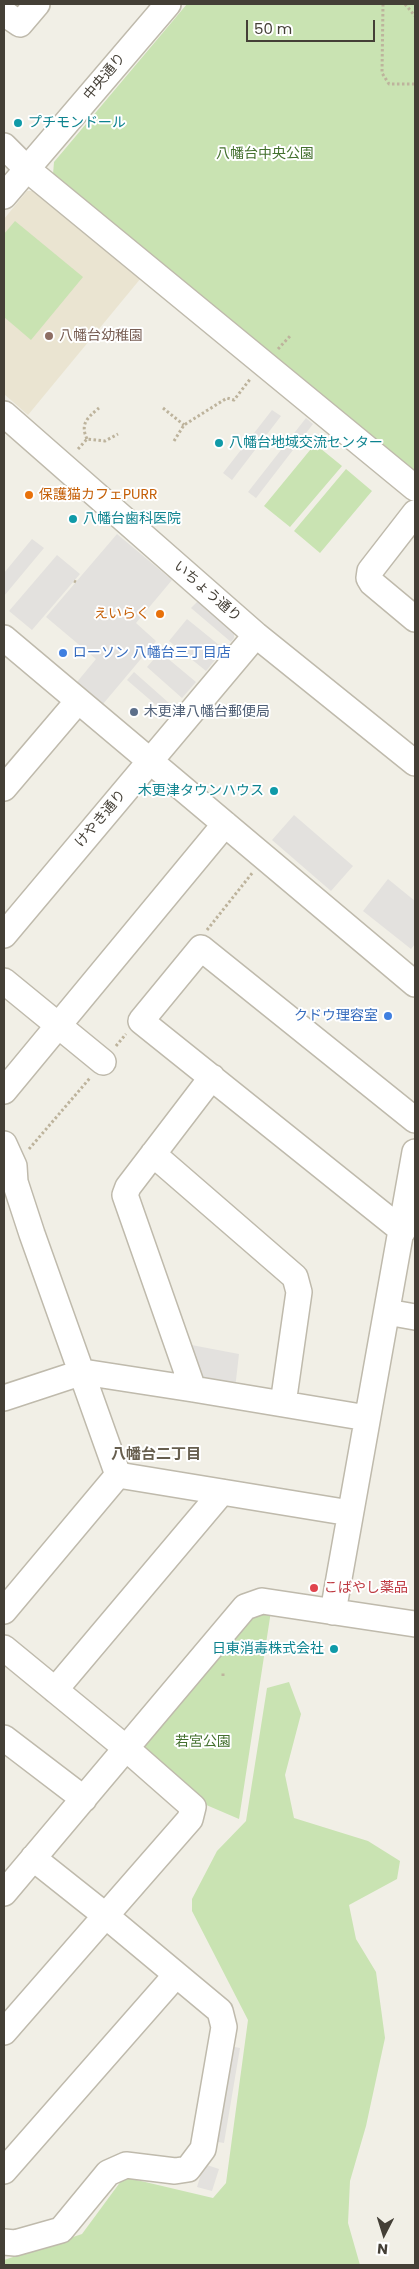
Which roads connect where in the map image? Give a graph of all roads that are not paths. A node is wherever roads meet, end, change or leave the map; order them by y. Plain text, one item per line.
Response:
1 (37, 4) edge
2 (158, 7) edge
3 (4, 13) edge
4 (4, 146) edge
5 (27, 168) junction
6 (4, 196) edge
7 (4, 414) edge
8 (415, 488) edge
9 (415, 513) edge
10 (415, 620) edge
11 (256, 635) junction
12 (4, 638) edge
13 (78, 700) junction
14 (150, 761) junction
15 (415, 763) edge
16 (6, 780) edge
17 (225, 824) junction
18 (4, 935) edge
19 (4, 981) edge
20 (415, 984) edge
21 (57, 1024) junction
22 (103, 1062) dead end
23 (212, 1077) junction
24 (4, 1091) edge
25 (415, 1120) edge
26 (415, 1152) edge
27 (153, 1154) junction
28 (6, 1156) edge
29 (402, 1231) junction
30 (387, 1312) junction
31 (415, 1317) edge
32 (83, 1372) junction
33 (193, 1389) junction
34 (4, 1398) edge
35 (283, 1404) junction
36 (367, 1418) junction
37 (118, 1475) junction
38 (222, 1492) junction
39 (350, 1513) junction
40 (4, 1610) edge
41 (334, 1612) junction
42 (415, 1624) edge
43 (4, 1648) edge
44 (55, 1690) junction
45 (6, 1744) edge
46 (127, 1749) junction
47 (84, 1799) junction
48 (34, 1858) junction
49 (4, 1893) edge
50 (106, 1916) junction
51 (176, 1974) junction
52 (4, 2032) edge
53 (4, 2171) edge
54 (4, 2242) edge

1 - 3 street
2 - 5 street, 中央通り
4 - 5 street
5 - 6 street, 中央通り
5 - 8 street
7 - 11 street, いちょう通り
9 - 10 street
11 - 14 street, けやき通り
11 - 15 street, いちょう通り
12 - 13 street
13 - 14 street
13 - 16 street
14 - 17 street
14 - 18 street, けやき通り
17 - 20 street
17 - 21 street
19 - 21 street
21 - 22 street
21 - 24 street
23 - 25 street
23 - 27 street
23 - 29 street
26 - 29 street
27 - 33 street
27 - 35 street
28 - 32 street
29 - 30 street
30 - 31 street
30 - 36 street
32 - 33 street
32 - 34 street
32 - 37 street
33 - 35 street
35 - 36 street
36 - 39 street
37 - 38 street
37 - 40 street
38 - 39 street
38 - 44 street
39 - 41 street
41 - 42 street
41 - 46 street
43 - 44 street
44 - 46 street
45 - 47 street
46 - 47 street
46 - 50 street
47 - 48 street
48 - 49 street
48 - 50 street
50 - 51 street
50 - 52 street
51 - 53 street
51 - 54 street

